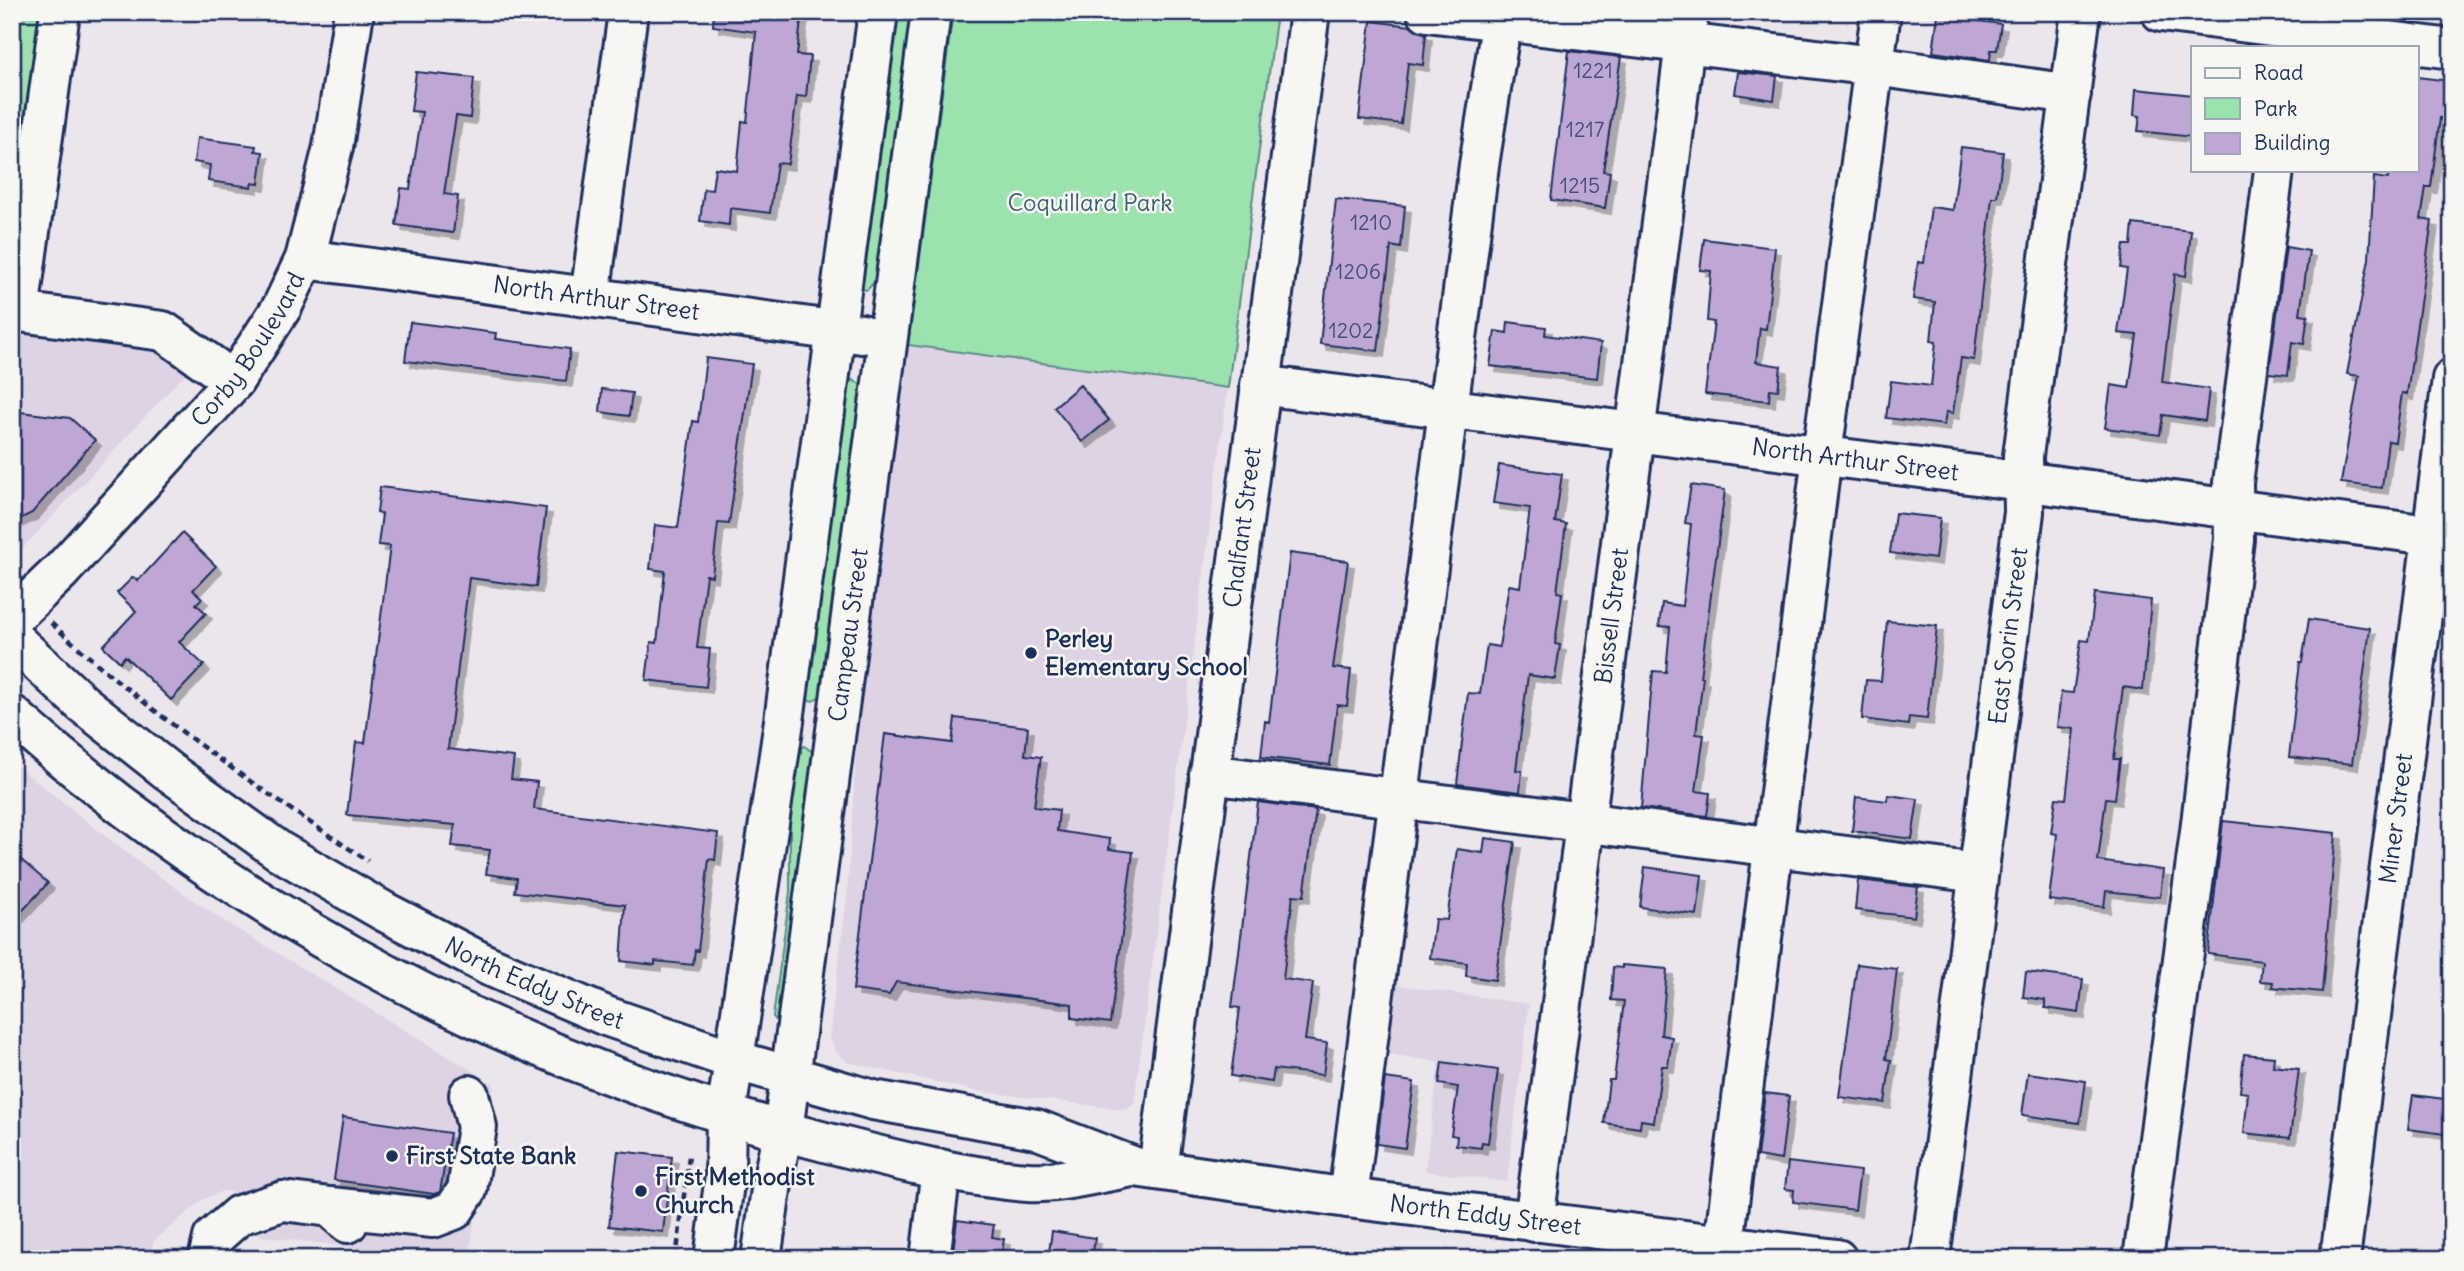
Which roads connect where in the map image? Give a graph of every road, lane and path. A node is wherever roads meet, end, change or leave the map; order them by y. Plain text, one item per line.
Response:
1 (60, 12) edge
2 (354, 12) edge
3 (628, 12) edge
4 (878, 12) edge
5 (931, 12) edge
6 (1310, 12) edge
7 (1427, 12) edge
8 (1881, 12) edge
9 (2081, 12) edge
10 (2161, 12) edge
11 (1503, 18) edge
12 (1687, 27) edge
13 (2292, 30) edge
14 (2452, 49) edge
15 (1874, 66) junction
16 (2071, 94) junction
17 (2274, 172) edge
18 (305, 259) junction
19 (590, 297) junction
20 (16, 312) edge
21 (836, 330) junction
22 (888, 337) junction
23 (2452, 379) edge
24 (233, 381) junction
25 (1260, 385) junction
26 (1448, 409) junction
27 (1634, 433) junction
28 (1822, 455) junction
29 (2024, 481) junction
30 (2234, 509) junction
31 (2441, 537) edge
32 (12, 618) edge
33 (55, 626) dead end
34 (12, 638) edge
35 (12, 715) edge
36 (1209, 774) junction
37 (1401, 797) junction
38 (1583, 824) junction
39 (1775, 846) junction
40 (380, 869) dead end
41 (1978, 873) junction
42 (734, 1060) junction
43 (790, 1078) junction
44 (468, 1095) dead end
45 (726, 1114) junction
46 (783, 1131) junction
47 (690, 1149) dead end
48 (1146, 1168) junction
49 (941, 1169) junction
50 (1348, 1198) junction
51 (1534, 1222) junction
52 (1724, 1244) junction
53 (208, 1259) edge
54 (676, 1259) edge
55 (714, 1259) edge
56 (761, 1259) edge
57 (930, 1259) edge
58 (1837, 1259) edge
59 (1930, 1259) edge
60 (2143, 1259) edge
61 (2340, 1259) edge

1 - 20 street
2 - 18 street, Corby Boulevard
3 - 19 street
4 - 21 street, Campeau Street
5 - 22 street, Campeau Street
6 - 25 street, Chalfant Street
7 - 11 street
8 - 15 street
9 - 16 street, East Sorin Street
10 - 13 street
11 - 12 street
11 - 26 street
12 - 15 street
12 - 27 street, Bissell Street
13 - 14 street
15 - 16 street
15 - 28 street
16 - 29 street, East Sorin Street
17 - 30 street
18 - 19 street, North Arthur Street
18 - 24 street, Corby Boulevard
19 - 21 street, North Arthur Street
20 - 24 street
21 - 22 street, North Arthur Street
21 - 42 street, Campeau Street
22 - 43 street, Campeau Street
23 - 31 street, Miner Street
24 - 32 street, Corby Boulevard
25 - 26 street, North Arthur Street
25 - 36 street, Chalfant Street
26 - 27 street, North Arthur Street
26 - 37 street
27 - 28 street, North Arthur Street
27 - 38 street, Bissell Street
28 - 29 street, North Arthur Street
28 - 39 street
29 - 30 street, North Arthur Street
29 - 41 street, East Sorin Street
30 - 31 street, North Arthur Street
30 - 60 street
31 - 61 street, Miner Street
33 - 40 path
34 - 42 street, North Eddy Street
35 - 45 street, North Eddy Street
36 - 37 street
36 - 48 street, Chalfant Street
37 - 38 street
37 - 50 street
38 - 39 street
38 - 51 street, Bissell Street
39 - 41 street
39 - 52 street
41 - 59 street, East Sorin Street
42 - 43 street, North Eddy Street
42 - 45 street, Campeau Street
43 - 46 street, Campeau Street
43 - 48 street, North Eddy Street
44 - 53 street
45 - 46 street, North Eddy Street
45 - 55 street, Campeau Street
46 - 49 street, North Eddy Street
46 - 56 street, Campeau Street
47 - 54 path
48 - 49 street, North Eddy Street
48 - 50 street, North Eddy Street
49 - 57 street
50 - 51 street, North Eddy Street
51 - 52 street, North Eddy Street
52 - 58 street, North Eddy Street

